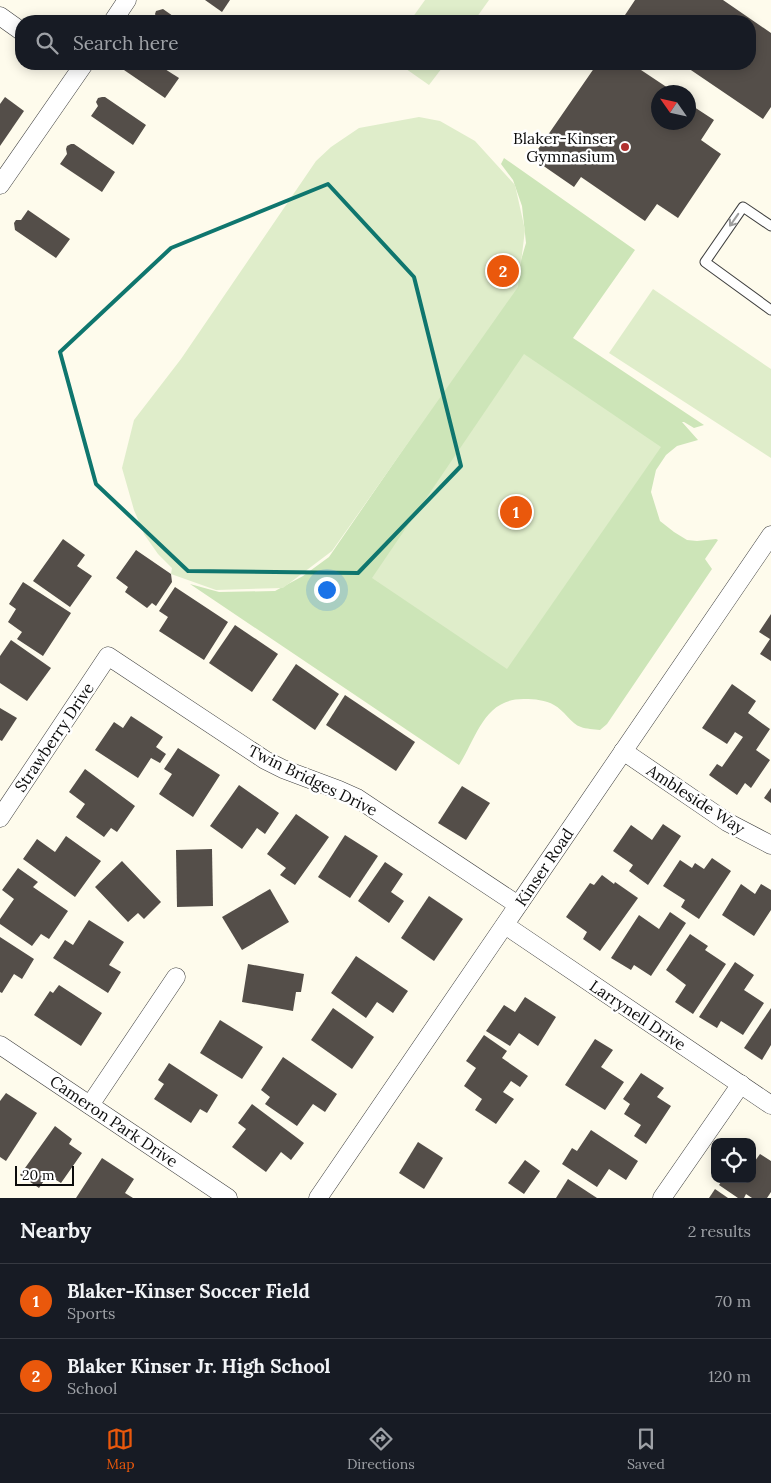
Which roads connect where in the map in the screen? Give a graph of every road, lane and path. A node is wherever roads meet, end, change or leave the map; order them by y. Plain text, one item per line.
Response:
1 (127, 0) edge
2 (117, 15) edge
3 (0, 16) edge
4 (15, 26) edge
5 (74, 70) edge
6 (0, 185) edge
7 (771, 226) edge
8 (771, 310) edge
9 (771, 535) edge
10 (108, 656) joint
11 (623, 751) junction
12 (0, 818) edge
13 (771, 845) edge
14 (518, 905) junction
15 (505, 924) junction
16 (176, 977) dead end
17 (0, 1045) edge
18 (741, 1084) junction
19 (90, 1105) junction
20 (771, 1105) edge
21 (228, 1198) edge
22 (318, 1198) edge
23 (662, 1198) edge

1 - 2 street
3 - 4 street
5 - 6 street
7 -> 8 lane
9 - 11 street, Kinser Road
10 - 12 street, Strawberry Drive
10 - 14 street, Twin Bridges Drive
11 - 13 street, Ambleside Way
11 - 14 street, Kinser Road
14 - 15 street, Kinser Road
15 - 18 street, Larrynell Drive
15 - 22 street, Kinser Road
16 - 19 street
17 - 19 street, Cameron Park Drive
18 - 20 street, Larrynell Drive
18 - 23 street
19 - 21 street, Cameron Park Drive

